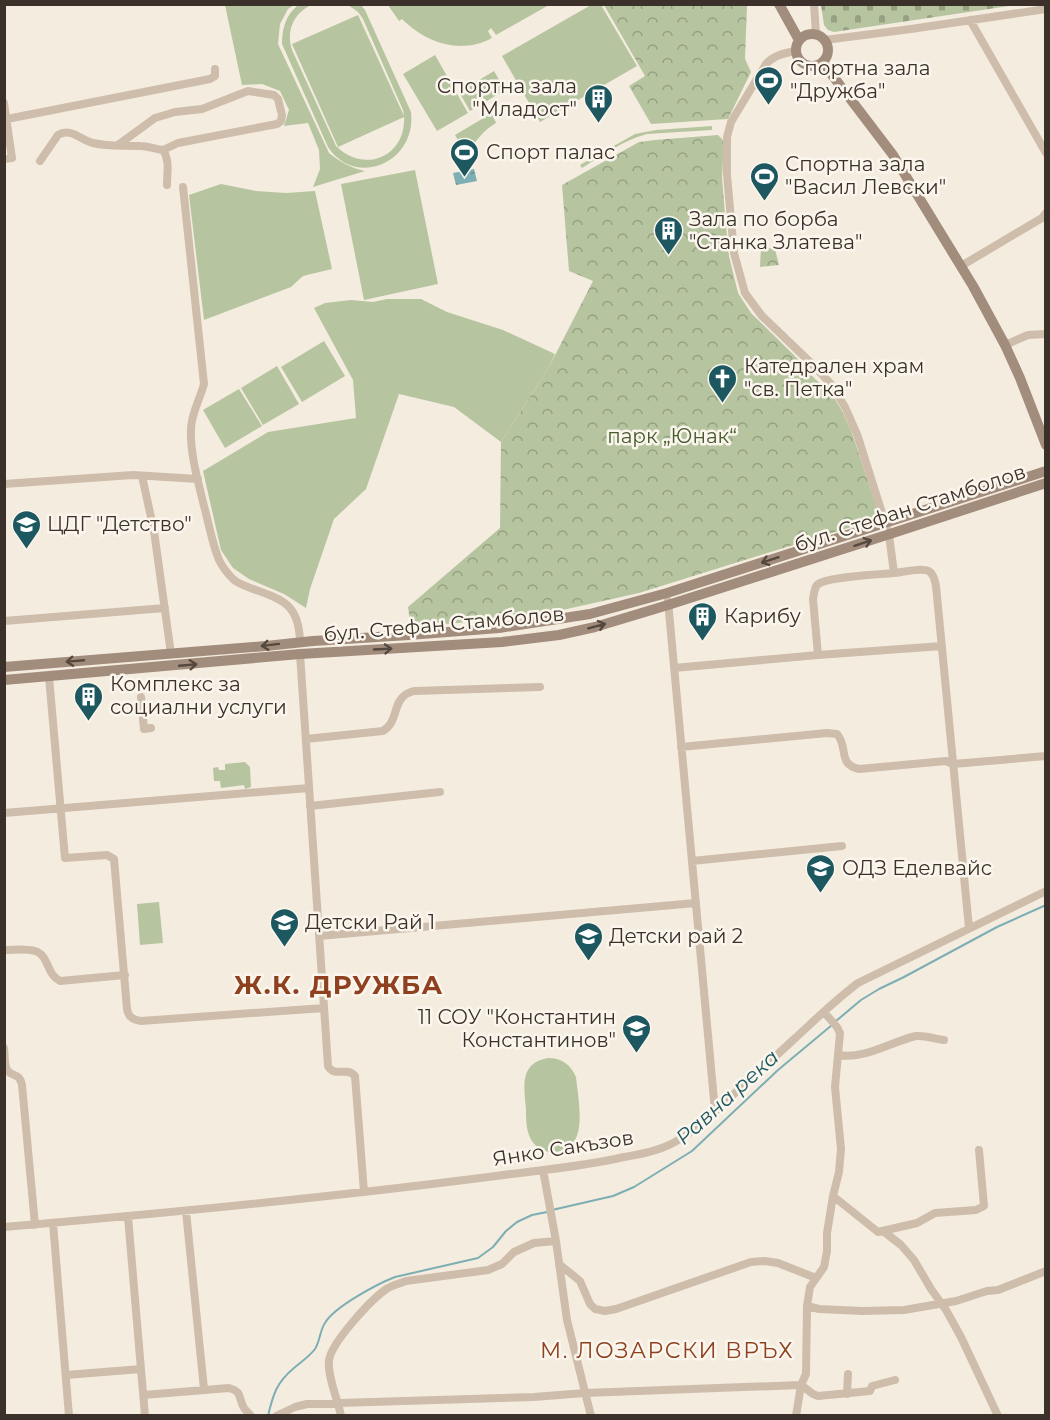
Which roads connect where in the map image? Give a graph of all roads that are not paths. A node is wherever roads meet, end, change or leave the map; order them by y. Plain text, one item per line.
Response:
1 (779, 4) edge
2 (814, 4) edge
3 (1046, 9) edge
4 (970, 20) junction
5 (821, 37) junction
6 (797, 45) junction
7 (823, 63) junction
8 (215, 69) dead end
9 (4, 104) edge
10 (7, 119) junction
11 (1042, 137) edge
12 (118, 145) junction
13 (163, 150) junction
14 (1046, 153) edge
15 (4, 159) edge
16 (40, 161) dead end
17 (167, 185) dead end
18 (183, 187) dead end
19 (1046, 213) edge
20 (961, 266) junction
21 (1046, 334) edge
22 (1005, 345) junction
23 (1046, 445) edge
24 (1046, 471) edge
25 (142, 476) junction
26 (198, 479) junction
27 (1046, 483) edge
28 (4, 484) edge
29 (885, 522) junction
30 (888, 535) junction
31 (894, 573) junction
32 (667, 593) junction
33 (668, 605) junction
34 (165, 608) junction
35 (4, 621) edge
36 (300, 642) junction
37 (942, 646) junction
38 (171, 654) junction
39 (300, 654) junction
40 (818, 656) junction
41 (4, 667) edge
42 (674, 668) junction
43 (49, 677) junction
44 (4, 680) edge
45 (540, 687) dead end
46 (141, 697) dead end
47 (151, 728) dead end
48 (306, 739) junction
49 (681, 747) junction
50 (1046, 756) edge
51 (953, 764) junction
52 (309, 788) junction
53 (440, 792) dead end
54 (310, 806) junction
55 (62, 808) junction
56 (4, 813) edge
57 (842, 846) dead end
58 (692, 861) junction
59 (1046, 891) edge
60 (696, 903) junction
61 (969, 928) junction
62 (319, 936) junction
63 (4, 950) edge
64 (125, 975) junction
65 (324, 1008) junction
66 (826, 1015) junction
67 (944, 1040) dead end
68 (4, 1048) edge
69 (837, 1055) junction
70 (715, 1111) junction
71 (979, 1150) dead end
72 (543, 1170) junction
73 (364, 1192) junction
74 (833, 1196) junction
75 (186, 1211) junction
76 (128, 1216) junction
77 (53, 1223) junction
78 (35, 1225) junction
79 (4, 1227) edge
80 (883, 1231) junction
81 (556, 1241) junction
82 (559, 1264) junction
83 (1046, 1271) edge
84 (816, 1278) junction
85 (941, 1303) junction
86 (807, 1306) junction
87 (141, 1369) junction
88 (848, 1374) dead end
89 (66, 1376) junction
90 (895, 1380) dead end
91 (801, 1385) junction
92 (204, 1389) junction
93 (585, 1393) junction
94 (847, 1394) junction
95 (144, 1395) junction
96 (338, 1403) junction
97 (69, 1416) edge
98 (145, 1416) edge
99 (251, 1416) edge
100 (276, 1416) edge
101 (342, 1416) edge
102 (591, 1416) edge
103 (796, 1416) edge
104 (998, 1416) edge

1 - 6 main road
2 - 5 street
3 - 4 street
4 - 5 street
4 - 11 street
5 - 6 main road
5 - 7 main road
6 - 7 main road
6 - 29 street
7 - 20 main road
8 - 10 street
9 - 10 street
10 - 15 street
11 - 14 street
12 - 13 street
12 - 13 street
12 - 16 street
13 - 17 street
18 - 26 street
19 - 20 street
20 - 22 main road
21 - 22 street
22 - 23 main road
24 - 29 main road, бул. Стефан Стамболов
25 - 26 street
25 - 28 street
25 - 34 street
26 - 36 street
27 - 30 main road, бул. Стефан Стамболов
29 - 30 street
29 -> 32 main road, бул. Стефан Стамболов
30 - 31 street
33 -> 30 main road, бул. Стефан Стамболов
31 - 37 street
31 - 40 street
32 - 33 street
32 - 36 main road, бул. Стефан Стамболов
39 -> 33 main road, бул. Стефан Стамболов
33 - 42 street
34 - 35 street
34 - 38 street
36 -> 38 main road, бул. Стефан Стамболов
36 - 39 main road
37 - 40 street
37 - 51 street
38 -> 41 main road, бул. Стефан Стамболов
43 -> 39 main road, бул. Стефан Стамболов
39 - 48 street
40 - 42 street
42 - 49 street
43 - 44 main road, бул. Стефан Стамболов
43 - 55 street
45 - 48 street
46 - 47 street
48 - 52 street
49 - 51 street
49 - 58 street
50 - 51 street
51 - 61 street
52 - 54 street
52 - 55 street
53 - 54 street
54 - 62 street
55 - 56 street
55 - 64 street
57 - 58 street
58 - 60 street
59 - 61 street, Янко Сакъзов
60 - 62 street
60 - 70 street
61 - 66 street, Янко Сакъзов
62 - 65 street
63 - 64 street
64 - 65 street
65 - 73 street
66 - 69 street
66 - 70 street, Янко Сакъзов
67 - 69 street
68 - 78 street
69 - 74 street
70 - 72 street, Янко Сакъзов
71 - 80 street
72 - 73 street, Янко Сакъзов
72 - 81 street
73 - 75 street, Янко Сакъзов
74 - 80 street
74 - 84 street
75 - 76 street, Янко Сакъзов
75 - 92 street
76 - 77 street, Янко Сакъзов
76 - 87 street
77 - 78 street, Янко Сакъзов
77 - 89 street
78 - 79 street, Янко Сакъзов
80 - 85 street
81 - 82 street
81 - 96 street
82 - 84 street
82 - 93 street
83 - 85 street
84 - 86 street
85 - 86 street
85 - 104 street
86 - 91 street
87 - 89 street
87 - 95 street
88 - 94 street
89 - 97 street
90 - 94 street
91 - 93 street
91 - 94 street
91 - 103 street
92 - 95 street
92 - 99 street
93 - 96 street
93 - 102 street
95 - 98 street
96 - 100 street
96 - 101 street

